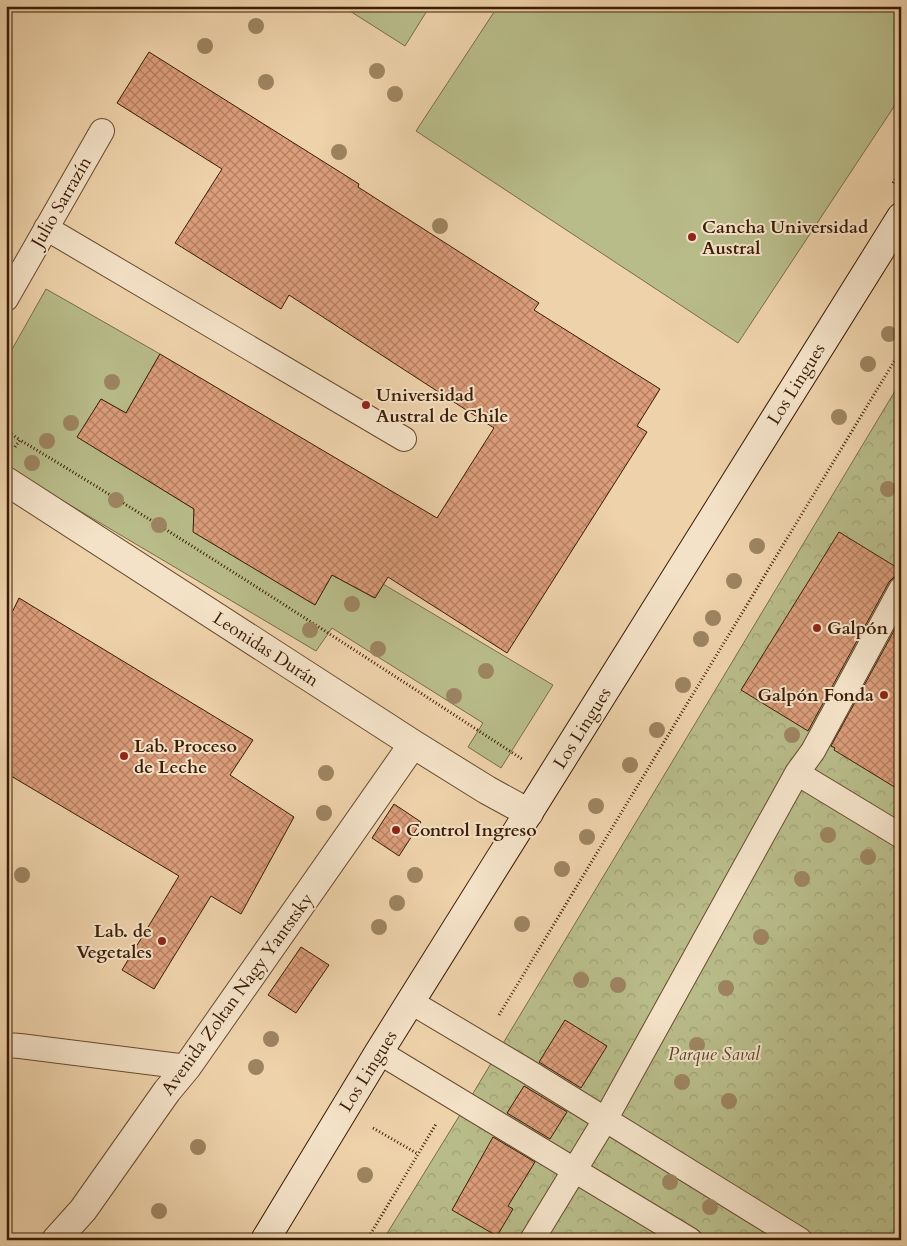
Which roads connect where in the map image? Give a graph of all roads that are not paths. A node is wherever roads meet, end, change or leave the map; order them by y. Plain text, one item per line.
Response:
1 (102, 131) dead end
2 (901, 217) edge
3 (46, 228) junction
4 (6, 299) edge
5 (404, 440) dead end
6 (6, 481) edge
7 (901, 589) edge
8 (413, 744) junction
9 (797, 773) junction
10 (529, 813) junction
11 (901, 836) edge
12 (411, 1002) junction
13 (6, 1046) edge
14 (379, 1052) junction
15 (187, 1067) junction
16 (605, 1120) junction
17 (575, 1170) junction
18 (56, 1240) edge
19 (265, 1240) edge
20 (532, 1240) edge
21 (690, 1240) edge
22 (800, 1240) edge

1 - 3 lane, Julio Sarrazín
2 - 10 street, Los Lingues
3 - 4 lane, Julio Sarrazín
3 - 5 lane
6 - 8 street, Leonidas Durán
7 - 9 lane
8 - 10 street, Leonidas Durán
8 - 15 street, Avenida Zoltan Nagy Yantstsky
9 - 11 lane
9 - 16 lane
10 - 12 street, Los Lingues
12 - 14 street, Los Lingues
12 - 16 lane
13 - 15 lane
14 - 17 lane
14 - 19 street, Los Lingues
15 - 18 street, Avenida Zoltan Nagy Yantstsky
16 - 17 lane
16 - 22 lane
17 - 20 lane
17 - 21 lane

